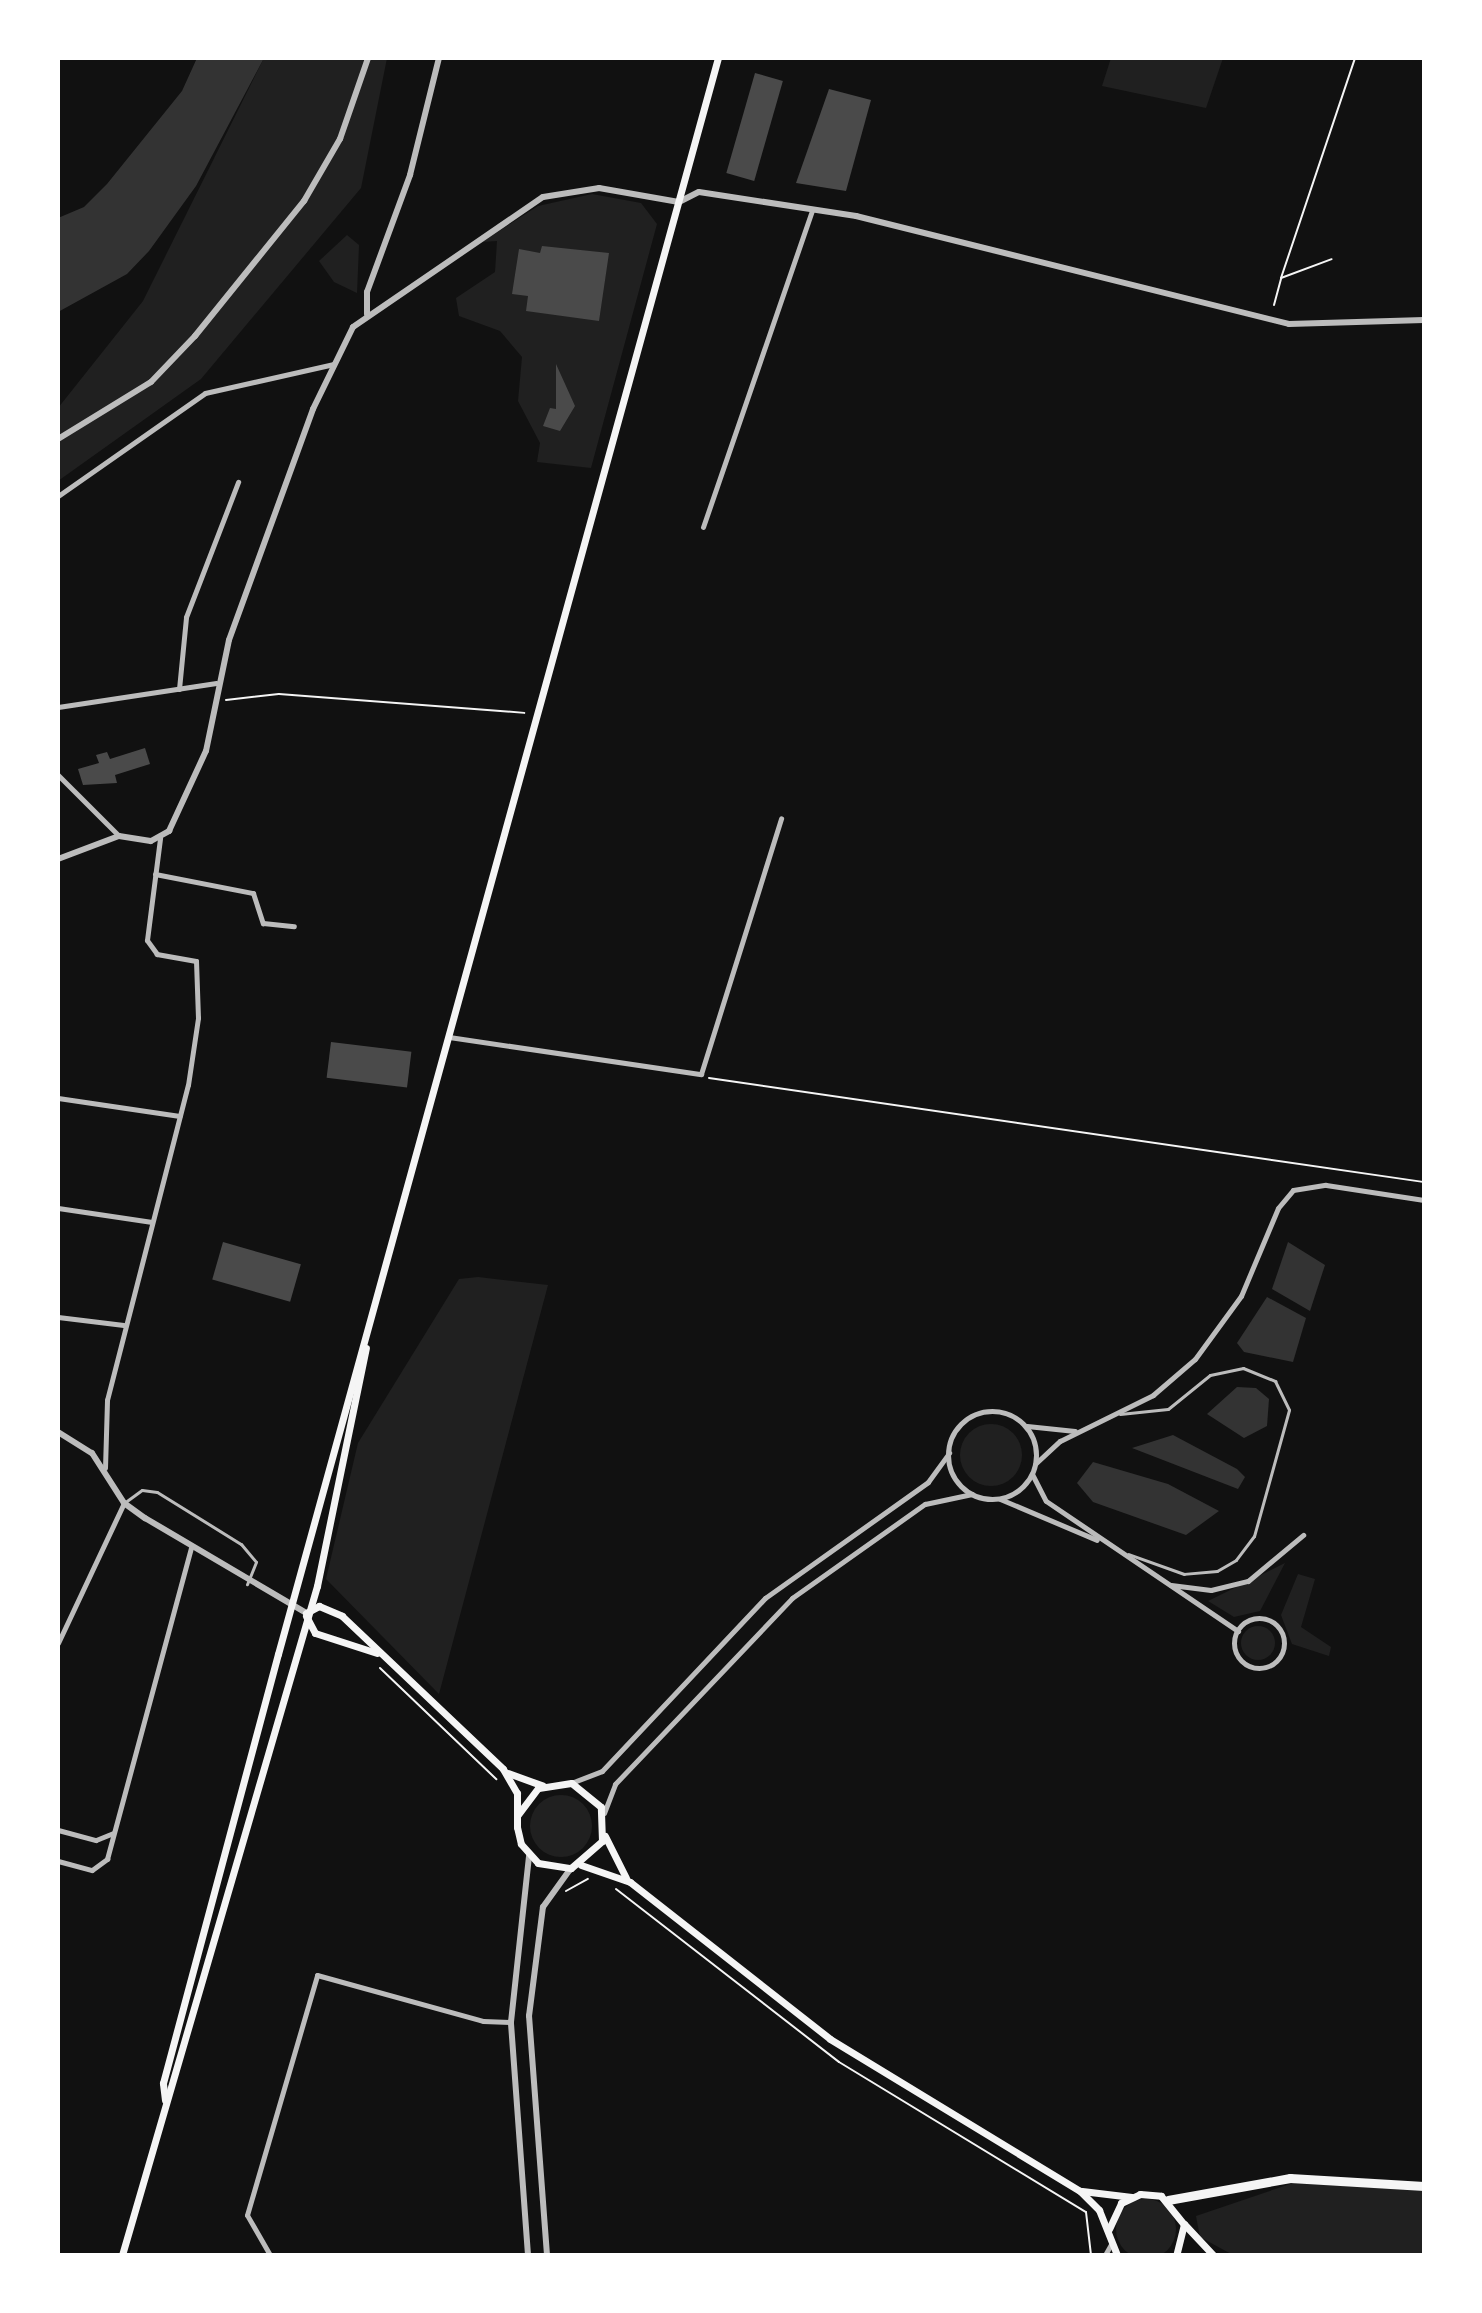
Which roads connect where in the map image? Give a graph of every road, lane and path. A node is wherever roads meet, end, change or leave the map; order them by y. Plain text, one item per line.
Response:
1 (368, 58) edge
2 (439, 58) edge
3 (718, 58) edge
4 (1355, 58) edge
5 (679, 202) junction
6 (812, 210) junction
7 (1332, 259) dead end
8 (1281, 278) junction
9 (1274, 305) dead end
10 (367, 314) junction
11 (1424, 320) edge
12 (334, 364) junction
13 (58, 439) edge
14 (238, 482) dead end
15 (58, 496) edge
16 (703, 527) dead end
17 (216, 683) junction
18 (179, 689) junction
19 (217, 700) dead end
20 (58, 707) edge
21 (524, 713) dead end
22 (58, 775) edge
23 (781, 818) dead end
24 (119, 836) junction
25 (160, 838) junction
26 (58, 859) edge
27 (155, 874) junction
28 (294, 926) dead end
29 (449, 1037) junction
30 (701, 1074) junction
31 (58, 1098) edge
32 (180, 1116) junction
33 (1424, 1182) edge
34 (1424, 1200) edge
35 (58, 1208) edge
36 (152, 1222) junction
37 (58, 1317) edge
38 (124, 1325) junction
39 (366, 1346) junction
40 (1120, 1414) junction
41 (1023, 1425) junction
42 (1080, 1431) junction
43 (58, 1432) edge
44 (949, 1453) junction
45 (1035, 1464) junction
46 (105, 1468) junction
47 (1032, 1473) junction
48 (972, 1494) junction
49 (999, 1499) junction
50 (124, 1503) junction
51 (1303, 1535) dead end
52 (1106, 1543) junction
53 (191, 1547) junction
54 (1117, 1551) junction
55 (1164, 1582) junction
56 (247, 1584) junction
57 (293, 1608) junction
58 (306, 1613) junction
59 (1238, 1631) junction
60 (58, 1643) edge
61 (377, 1653) junction
62 (385, 1660) junction
63 (503, 1769) junction
64 (571, 1783) junction
65 (503, 1786) dead end
66 (543, 1786) junction
67 (604, 1813) junction
68 (518, 1815) junction
69 (58, 1830) edge
70 (605, 1831) junction
71 (115, 1832) junction
72 (529, 1855) junction
73 (58, 1861) edge
74 (581, 1865) junction
75 (571, 1868) junction
76 (630, 1882) junction
77 (511, 2022) junction
78 (165, 2100) junction
79 (1424, 2186) edge
80 (1080, 2191) junction
81 (1132, 2197) junction
82 (1168, 2200) junction
83 (1080, 2208) dead end
84 (1184, 2224) junction
85 (1109, 2231) junction
86 (1111, 2244) junction
87 (122, 2255) edge
88 (270, 2255) edge
89 (528, 2255) edge
90 (547, 2255) edge
91 (1091, 2255) edge
92 (1105, 2255) edge
93 (1117, 2255) edge
94 (1176, 2255) edge
95 (1213, 2255) edge

1 - 13 street
2 - 10 street
3 - 5 main road
4 - 8 path
5 - 6 street
5 - 10 street
5 - 29 main road
6 - 11 street
6 - 16 street
7 - 8 path
8 - 9 path
10 - 12 street
12 - 15 street
12 - 17 street
14 - 18 street
17 - 18 street
17 - 25 street
18 - 20 street
19 - 21 path
22 - 24 street
23 - 30 street
24 - 25 street
24 - 26 street
25 - 27 street
27 - 28 street
27 - 32 street
29 - 30 street
29 - 39 main road
30 - 33 path
31 - 32 street
32 - 36 street
34 - 40 street
35 - 36 street
36 - 38 street
37 - 38 street
38 - 46 street
39 - 57 main road
39 - 58 main road
40 - 42 street
40 - 54 lane
41 - 42 street
41 - 44 street
41 - 45 street
42 - 45 street
43 - 46 street
44 - 48 street
44 - 64 street
45 - 47 street
46 - 50 street
47 - 49 street
47 - 52 street
48 - 49 street
48 - 67 street
49 - 52 street
50 - 53 street
50 - 56 lane
50 - 60 street
51 - 55 street
52 - 54 street
53 - 56 street
53 - 71 street
54 - 55 street
55 - 59 street
56 - 57 street
57 - 58 street
57 - 78 main road
58 - 61 main road
58 - 61 main road
58 - 78 main road
59 - 59 street
61 - 62 main road
62 - 63 main road
62 - 65 path
63 - 66 main road
63 - 68 main road
64 - 66 main road
64 - 67 main road
66 - 68 main road
67 - 70 main road
68 - 72 main road
69 - 71 street
70 - 74 main road
70 - 76 main road
71 - 73 street
72 - 75 main road
72 - 77 street
74 - 75 main road
74 - 76 main road
75 - 90 street
76 - 80 main road
77 - 88 street
77 - 89 street
78 - 87 main road
79 - 82 highway
80 - 81 main road
80 - 85 main road
81 - 82 main road
81 - 85 main road
82 - 84 main road
83 - 91 path
84 - 94 main road
84 - 95 main road
85 - 86 main road
86 - 92 street
86 - 93 main road

